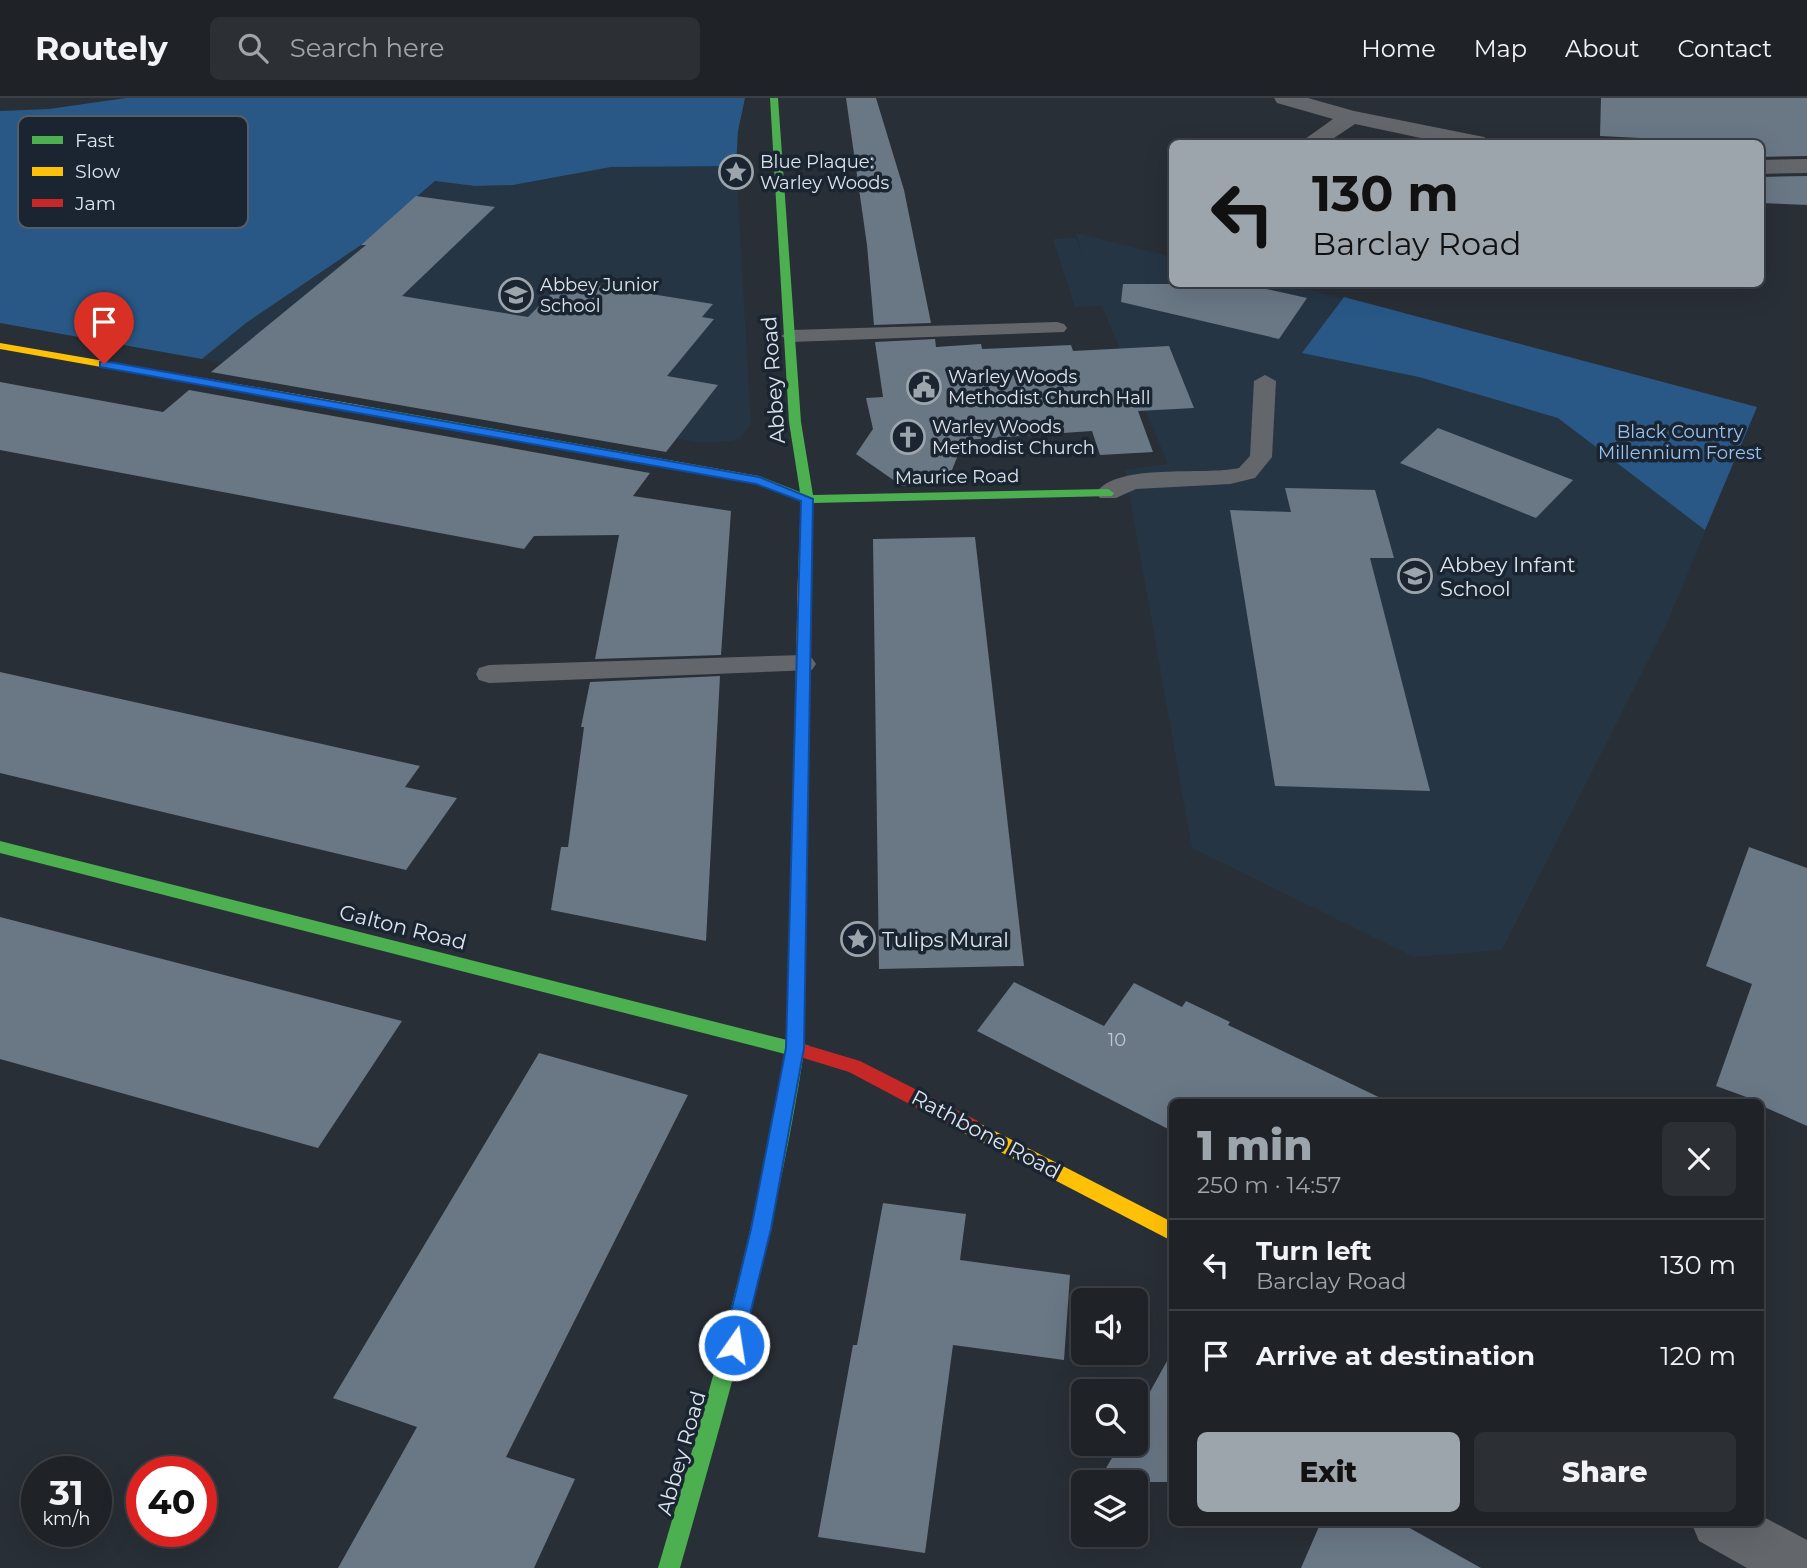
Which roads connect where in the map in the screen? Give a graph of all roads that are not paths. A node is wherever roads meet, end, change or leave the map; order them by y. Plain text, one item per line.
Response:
1 (774, 98) edge
2 (1285, 98) edge
3 (1351, 117) junction
4 (1315, 140) edge
5 (1464, 140) edge
6 (1807, 166) edge
7 (1764, 167) edge
8 (1057, 328) dead end
9 (791, 336) junction
10 (0, 346) edge
11 (1265, 381) dead end
12 (1108, 493) joint
13 (807, 499) junction
14 (803, 664) junction
15 (489, 674) dead end
16 (0, 847) edge
17 (795, 1048) junction
18 (1169, 1230) edge
19 (1725, 1526) edge
20 (670, 1568) edge
21 (1803, 1568) edge

1 - 9 street, Abbey Road
2 - 3 street
3 - 4 street
3 - 5 street
6 - 7 street
8 - 9 lane
9 - 13 street, Abbey Road
10 - 13 street
11 - 12 lane
12 - 13 street, Maurice Road
13 - 14 street, Abbey Road
14 - 15 lane
14 - 17 street, Abbey Road
16 - 17 street, Galton Road
17 - 18 street, Rathbone Road
17 - 20 street, Abbey Road
19 - 21 street

